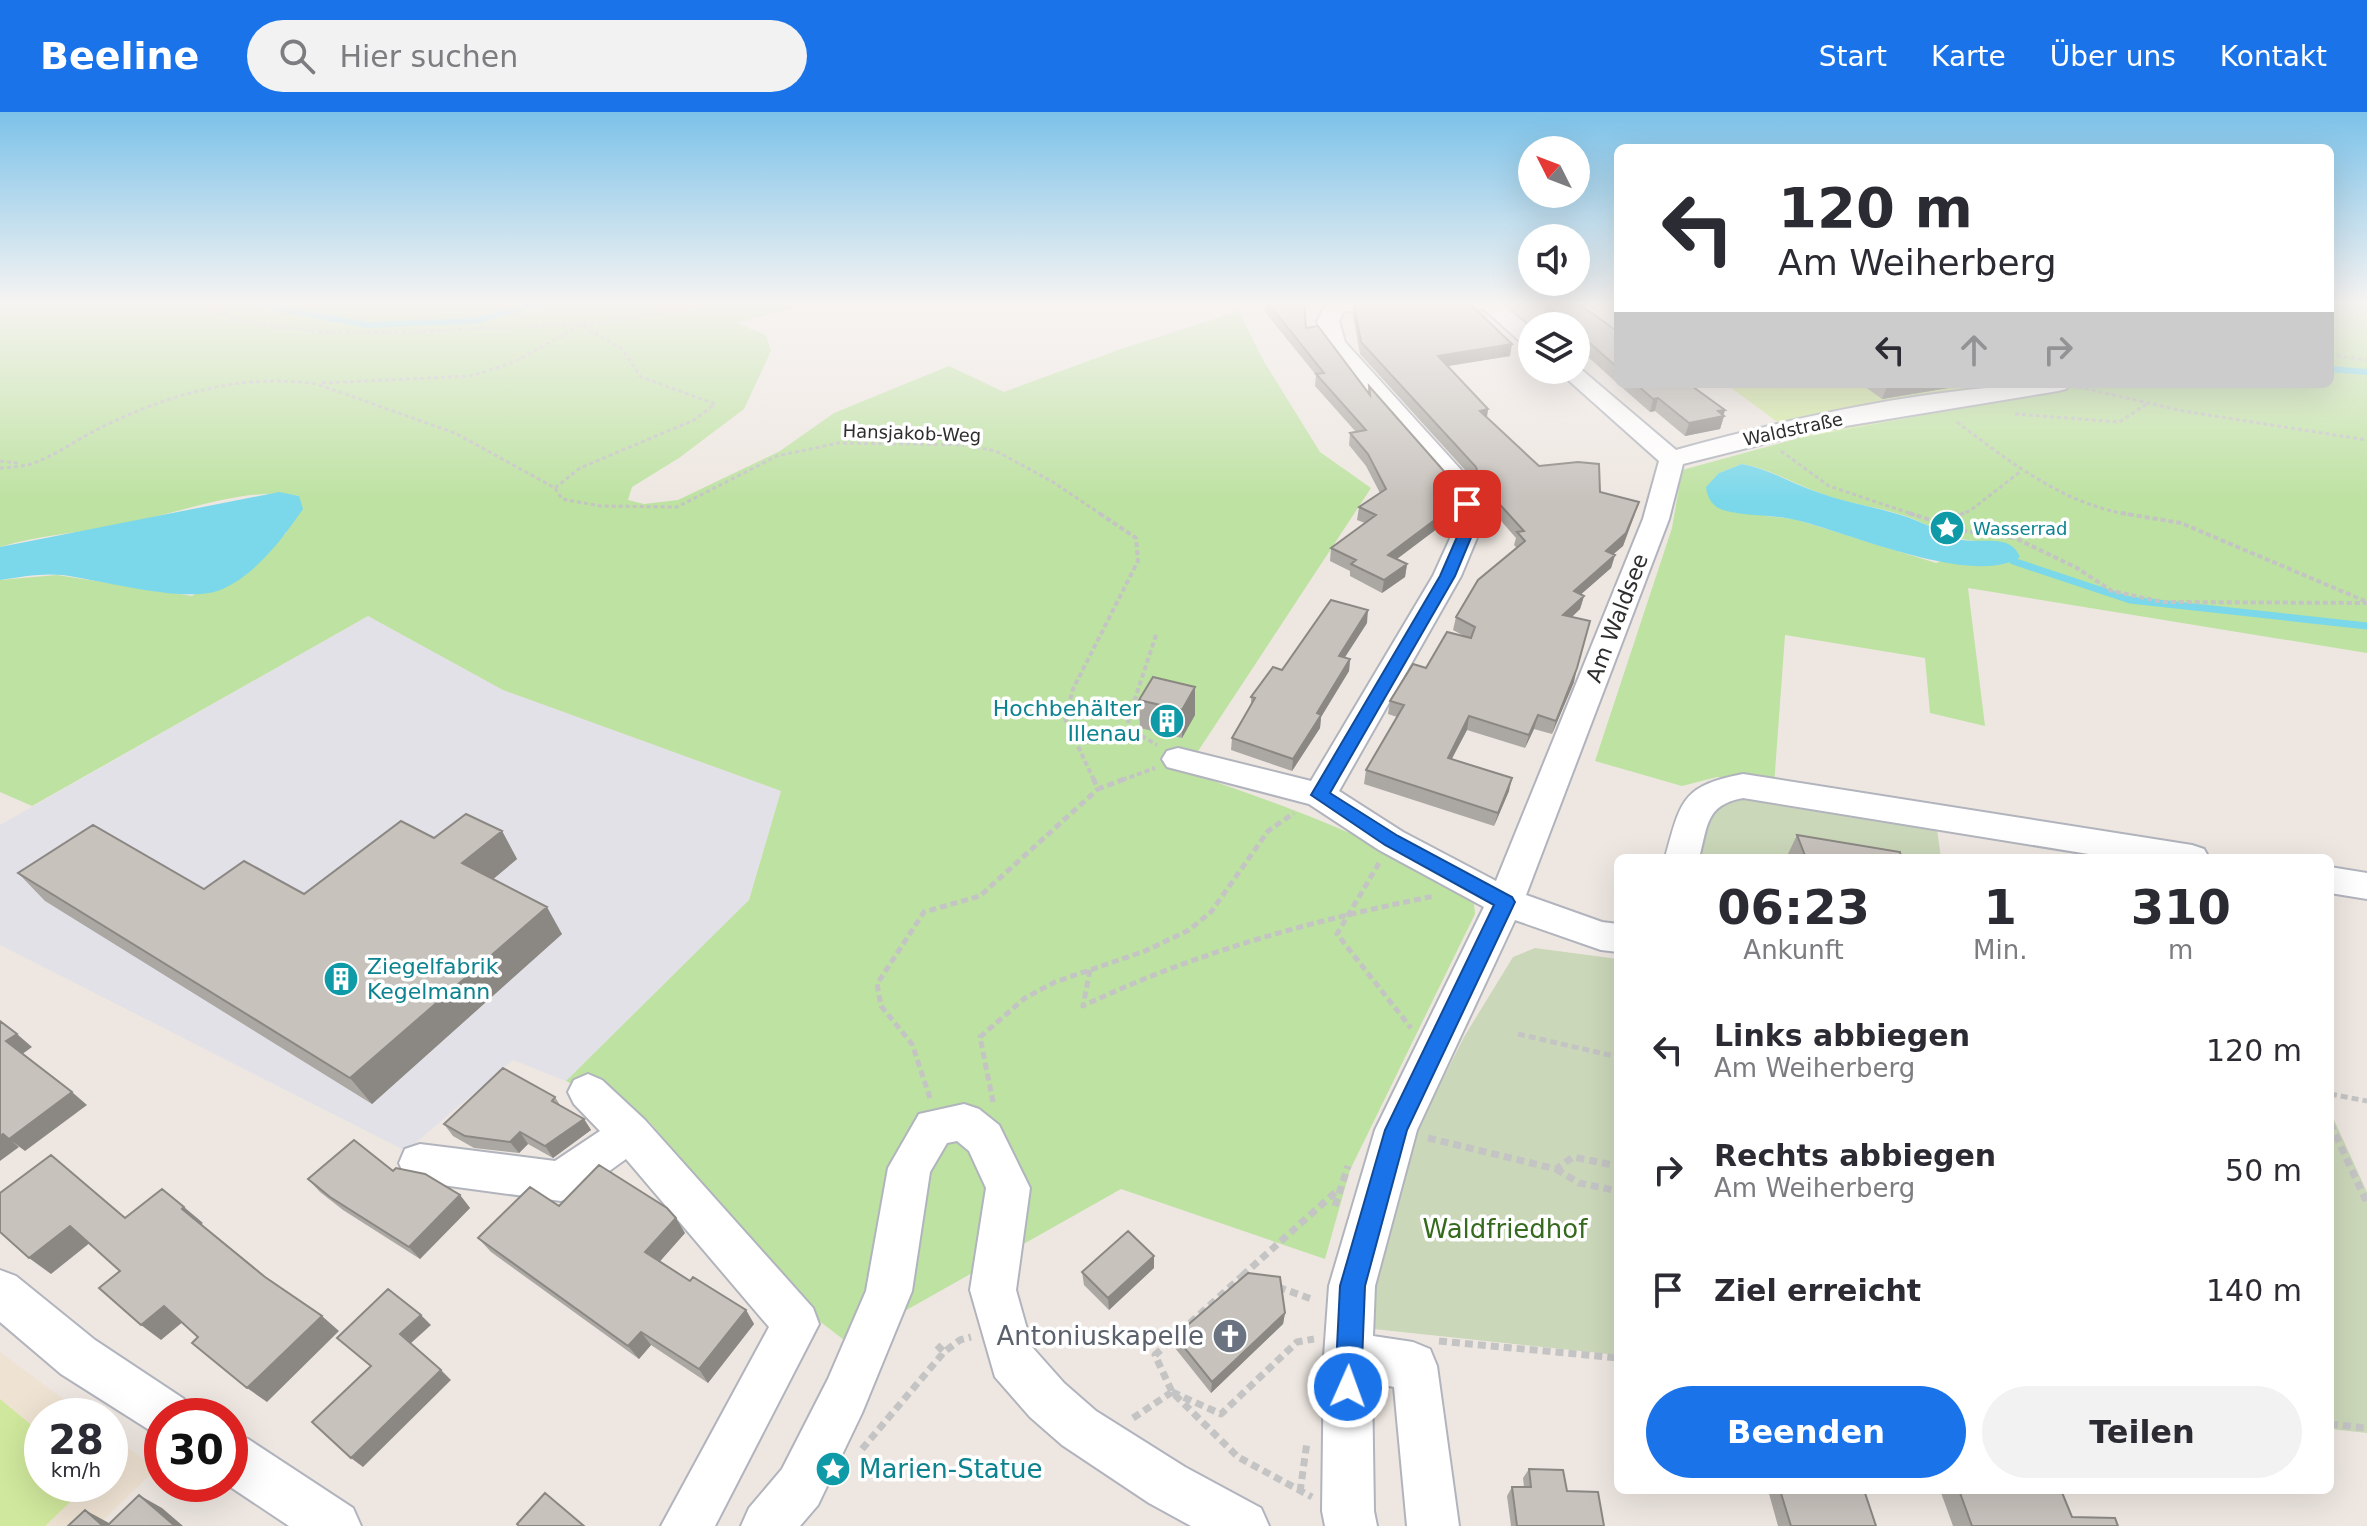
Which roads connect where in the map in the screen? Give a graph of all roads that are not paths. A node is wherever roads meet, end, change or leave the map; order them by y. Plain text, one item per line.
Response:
1 (1357, 369) edge
2 (1584, 384) edge
3 (2032, 388) edge
4 (1672, 459) junction
5 (1178, 759) road end
6 (1320, 795) junction
7 (1683, 854) edge
8 (2167, 854) edge
9 (2334, 881) edge
10 (2367, 886) edge
11 (1493, 895) junction
12 (1614, 938) edge
13 (588, 1092) dead end
14 (630, 1133) junction
15 (420, 1163) dead end
16 (0, 1292) edge
17 (1340, 1331) junction
18 (144, 1401) edge
19 (248, 1469) edge
20 (335, 1526) edge
21 (687, 1526) edge
22 (767, 1526) edge
23 (1243, 1526) edge
24 (1351, 1526) edge
25 (1433, 1526) edge

1 - 6 street
2 - 4 street
3 - 4 street, Waldstraße
4 - 11 street, Am Waldsee
5 - 6 street
6 - 11 street
7 - 8 street
9 - 10 street
11 - 12 street
11 - 17 street, Am Waldsee
13 - 14 street
14 - 15 street
14 - 21 street
16 - 18 street
17 - 24 street, Am Waldsee
17 - 25 street
19 - 20 street
22 - 23 street

